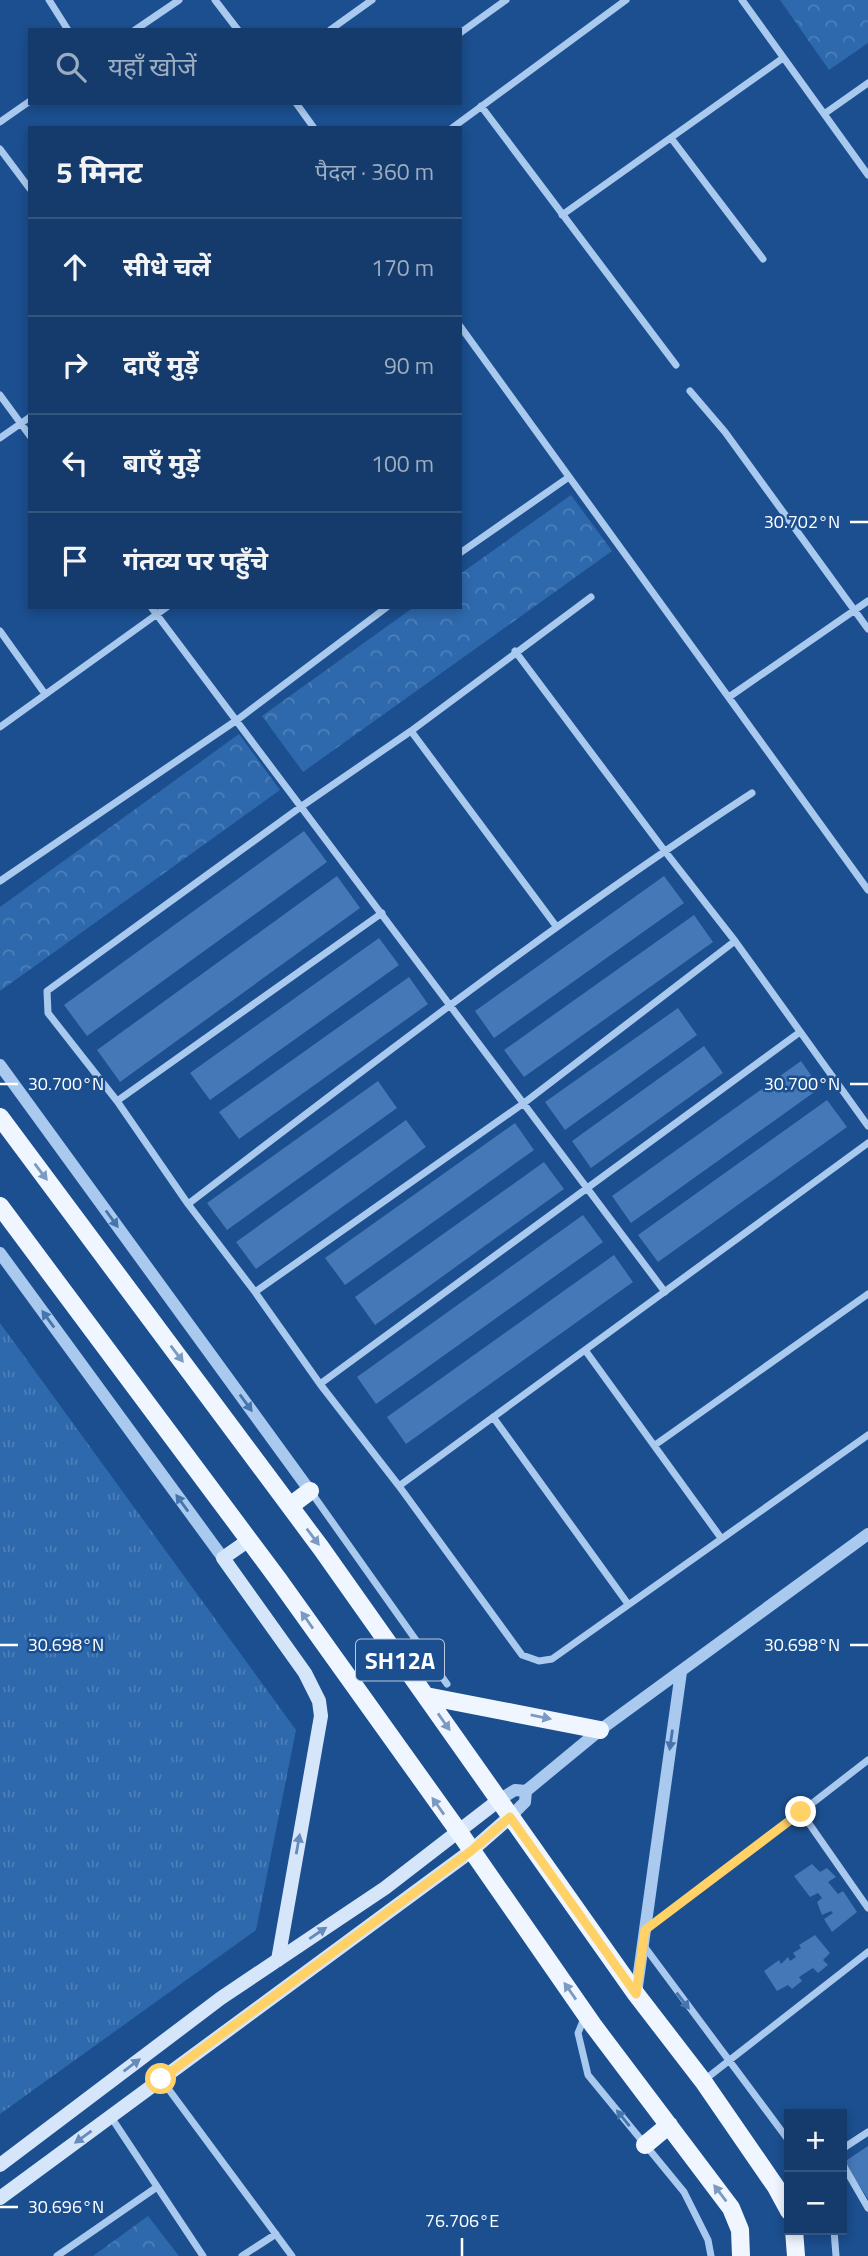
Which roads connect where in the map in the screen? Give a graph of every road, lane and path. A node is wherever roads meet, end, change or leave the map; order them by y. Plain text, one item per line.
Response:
1 (49, 0) edge
2 (178, 0) edge
3 (215, 0) edge
4 (372, 0) edge
5 (506, 0) edge
6 (626, 0) edge
7 (741, 0) edge
8 (67, 28) edge
9 (138, 28) edge
10 (236, 28) edge
11 (333, 28) edge
12 (462, 32) edge
13 (783, 58) junction
14 (868, 83) edge
15 (28, 102) edge
16 (297, 105) edge
17 (481, 106) junction
18 (824, 114) junction
19 (0, 122) edge
20 (313, 126) edge
21 (455, 126) edge
22 (671, 138) junction
23 (0, 149) edge
24 (868, 175) edge
25 (28, 186) edge
26 (562, 215) junction
27 (763, 259) dead end
28 (462, 329) edge
29 (676, 365) dead end
30 (691, 391) dead end
31 (0, 395) edge
32 (28, 418) edge
33 (21, 423) junction
34 (28, 433) edge
35 (0, 438) edge
36 (569, 477) junction
37 (462, 552) edge
38 (590, 597) dead end
39 (868, 601) edge
40 (152, 609) edge
41 (164, 609) edge
42 (384, 609) edge
43 (855, 610) junction
44 (157, 615) junction
45 (868, 629) edge
46 (0, 631) edge
47 (515, 651) junction
48 (45, 694) junction
49 (729, 697) junction
50 (237, 720) junction
51 (0, 727) edge
52 (411, 731) junction
53 (752, 793) dead end
54 (302, 806) junction
55 (664, 850) junction
56 (0, 881) edge
57 (868, 890) edge
58 (382, 913) junction
59 (556, 926) junction
60 (735, 942) junction
61 (450, 1004) junction
62 (800, 1032) junction
63 (0, 1065) edge
64 (117, 1101) junction
65 (524, 1103) junction
66 (0, 1117) edge
67 (868, 1126) edge
68 (868, 1143) edge
69 (588, 1188) junction
70 (188, 1204) junction
71 (0, 1206) edge
72 (0, 1253) edge
73 (255, 1292) junction
74 (665, 1292) junction
75 (868, 1294) edge
76 (585, 1350) junction
77 (320, 1384) junction
78 (494, 1417) junction
79 (868, 1436) edge
80 (655, 1445) junction
81 (399, 1486) junction
82 (310, 1491) junction
83 (290, 1506) junction
84 (868, 1534) edge
85 (721, 1538) junction
86 (249, 1540) junction
87 (223, 1558) junction
88 (628, 1604) junction
89 (681, 1672) junction
90 (447, 1684) dead end
91 (426, 1696) junction
92 (600, 1730) junction
93 (868, 1760) edge
94 (526, 1791) junction
95 (499, 1801) junction
96 (801, 1812) junction
97 (510, 1817) junction
98 (459, 1832) junction
99 (471, 1851) junction
100 (868, 1908) edge
101 (645, 1930) junction
102 (643, 1946) junction
103 (868, 1952) edge
104 (278, 1960) junction
105 (636, 1994) junction
106 (586, 2015) junction
107 (730, 2060) junction
108 (161, 2079) junction
109 (703, 2081) junction
110 (111, 2117) junction
111 (669, 2125) junction
112 (868, 2132) edge
113 (784, 2134) edge
114 (645, 2145) junction
115 (847, 2146) edge
116 (0, 2165) edge
117 (847, 2172) edge
118 (157, 2187) junction
119 (0, 2198) edge
120 (784, 2202) edge
121 (868, 2208) edge
122 (276, 2234) junction
123 (794, 2235) edge
124 (834, 2235) edge
125 (57, 2256) edge
126 (203, 2256) edge
127 (242, 2256) edge
128 (292, 2256) edge
129 (711, 2256) edge
130 (741, 2256) edge
131 (796, 2256) edge
132 (836, 2256) edge

1 - 8 street
2 - 9 street
3 - 10 street
4 - 11 street
5 - 12 street
6 - 17 street
7 - 13 street
13 - 18 street
13 - 22 street
14 - 18 street
15 - 19 street
16 - 20 street
17 - 21 street
17 - 26 street
18 - 24 street
22 - 26 street
22 - 27 street
23 - 25 street
26 - 29 street
28 - 36 street
30 - 43 street
31 - 33 street
32 - 33 street
33 - 34 street
33 - 35 street
36 - 37 street
36 - 49 street
38 - 47 street
39 - 43 street
40 - 44 street
41 - 44 street
42 - 50 street
43 - 45 street
43 - 49 street
44 - 48 street
44 - 50 street
46 - 48 street
47 - 52 street
47 - 55 street
48 - 51 street
49 - 57 street
50 - 54 street
50 - 56 street
52 - 54 street
52 - 59 street
53 - 55 street
54 - 58 street
54 - 64 street
55 - 59 street
55 - 60 street
58 - 61 street
58 - 64 street
59 - 61 street
60 - 62 street
60 - 65 street
61 - 65 street
61 - 70 street
62 - 67 street
62 - 69 street
63 -> 82 street
64 - 70 street
65 - 69 street
65 - 73 street
66 -> 83 main road, SH12A
68 - 74 street
69 - 74 street
69 - 77 street
70 - 73 street
71 - 86 main road, SH12A
87 -> 72 street
73 - 77 street
74 - 76 street
75 - 80 street
76 - 78 street
76 - 80 street
77 - 81 street
78 - 81 street
78 - 88 street
79 - 85 street
80 - 85 street
81 - 88 street
82 - 83 main road
82 - 90 street
83 -> 91 main road, SH12A
84 - 89 street
85 - 88 street
86 - 87 main road
98 -> 86 main road, SH12A
104 -> 87 main road
89 - 92 street
89 -> 101 street
91 -> 92 main road
91 -> 95 main road, SH12A
92 - 94 street
93 - 96 street
94 - 95 street
94 - 97 street
95 - 97 main road, SH12A
95 - 98 main road
96 - 100 street
96 - 101 street
97 - 99 main road
97 - 105 main road, SH12A
98 - 99 main road, SH12A
104 -> 98 main road
106 -> 99 main road, SH12A
99 - 108 main road
101 - 102 street
102 - 105 street
102 -> 107 street
103 - 107 street
116 -> 104 main road
105 - 109 main road, SH12A
106 - 111 main road, SH12A
114 -> 106 street
107 - 109 street
107 - 113 street
108 - 110 main road
108 - 122 street
109 - 120 main road, SH12A
110 - 118 street
110 -> 119 main road
111 - 114 main road
130 -> 111 main road, SH12A
112 - 115 street
114 - 129 street
117 - 121 street
118 - 125 street
118 - 126 street
122 - 127 street
122 - 128 street
123 - 131 main road
124 - 132 street

